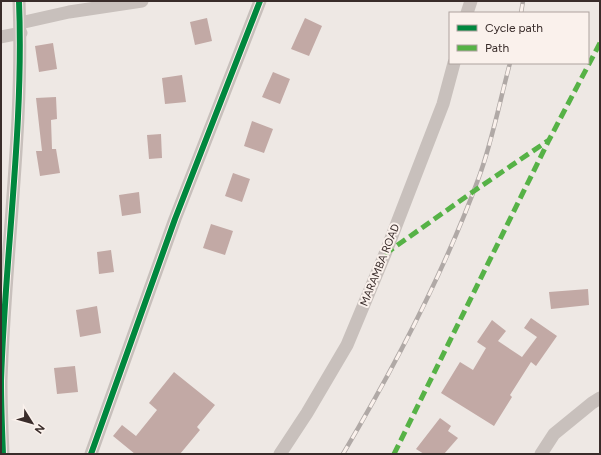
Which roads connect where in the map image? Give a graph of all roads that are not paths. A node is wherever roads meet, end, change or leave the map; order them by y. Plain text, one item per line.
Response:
1 (19, 1) edge
2 (142, 1) edge
3 (260, 1) edge
4 (471, 1) edge
5 (468, 12) edge
6 (21, 28) junction
7 (1, 37) edge
8 (454, 64) edge
9 (1, 382) edge
10 (600, 398) edge
11 (3, 454) edge
12 (91, 454) edge
13 (280, 454) edge
14 (541, 454) edge

1 - 6 street
2 - 6 street
3 - 12 street
4 - 5 street
6 - 7 street
6 - 9 street
8 - 13 street, MARAMBA ROAD
9 - 11 street
10 - 14 street

